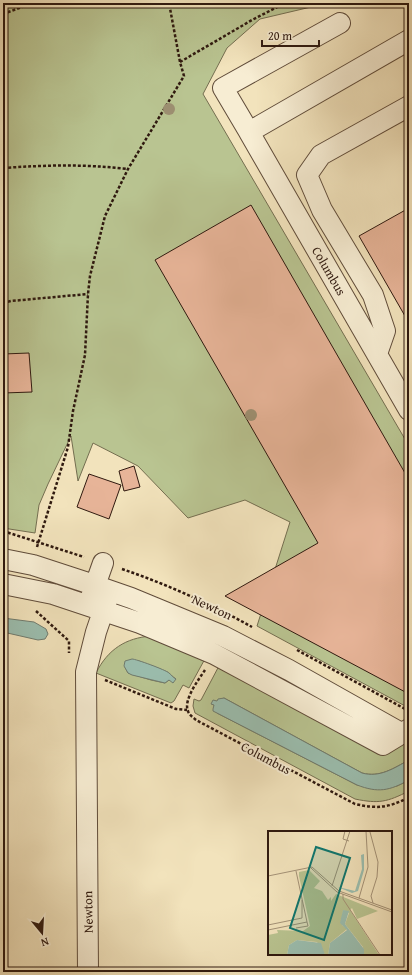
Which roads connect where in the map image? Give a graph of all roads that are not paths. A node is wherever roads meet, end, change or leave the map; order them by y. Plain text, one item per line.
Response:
1 (340, 23) dead end
2 (409, 40) edge
3 (409, 106) edge
4 (249, 132) junction
5 (377, 354) junction
6 (409, 410) edge
7 (3, 559) edge
8 (103, 563) road end
9 (3, 584) edge
10 (103, 588) junction
11 (95, 608) junction
12 (405, 731) edge
13 (88, 972) edge

1 - 4 street, Columbus
2 - 4 street
3 - 5 street
4 - 5 street, Columbus
5 - 6 street, Columbus
7 - 10 street
8 - 10 street
9 - 11 street
10 - 11 street
10 - 12 street
11 - 12 street
11 - 13 street, Newton

